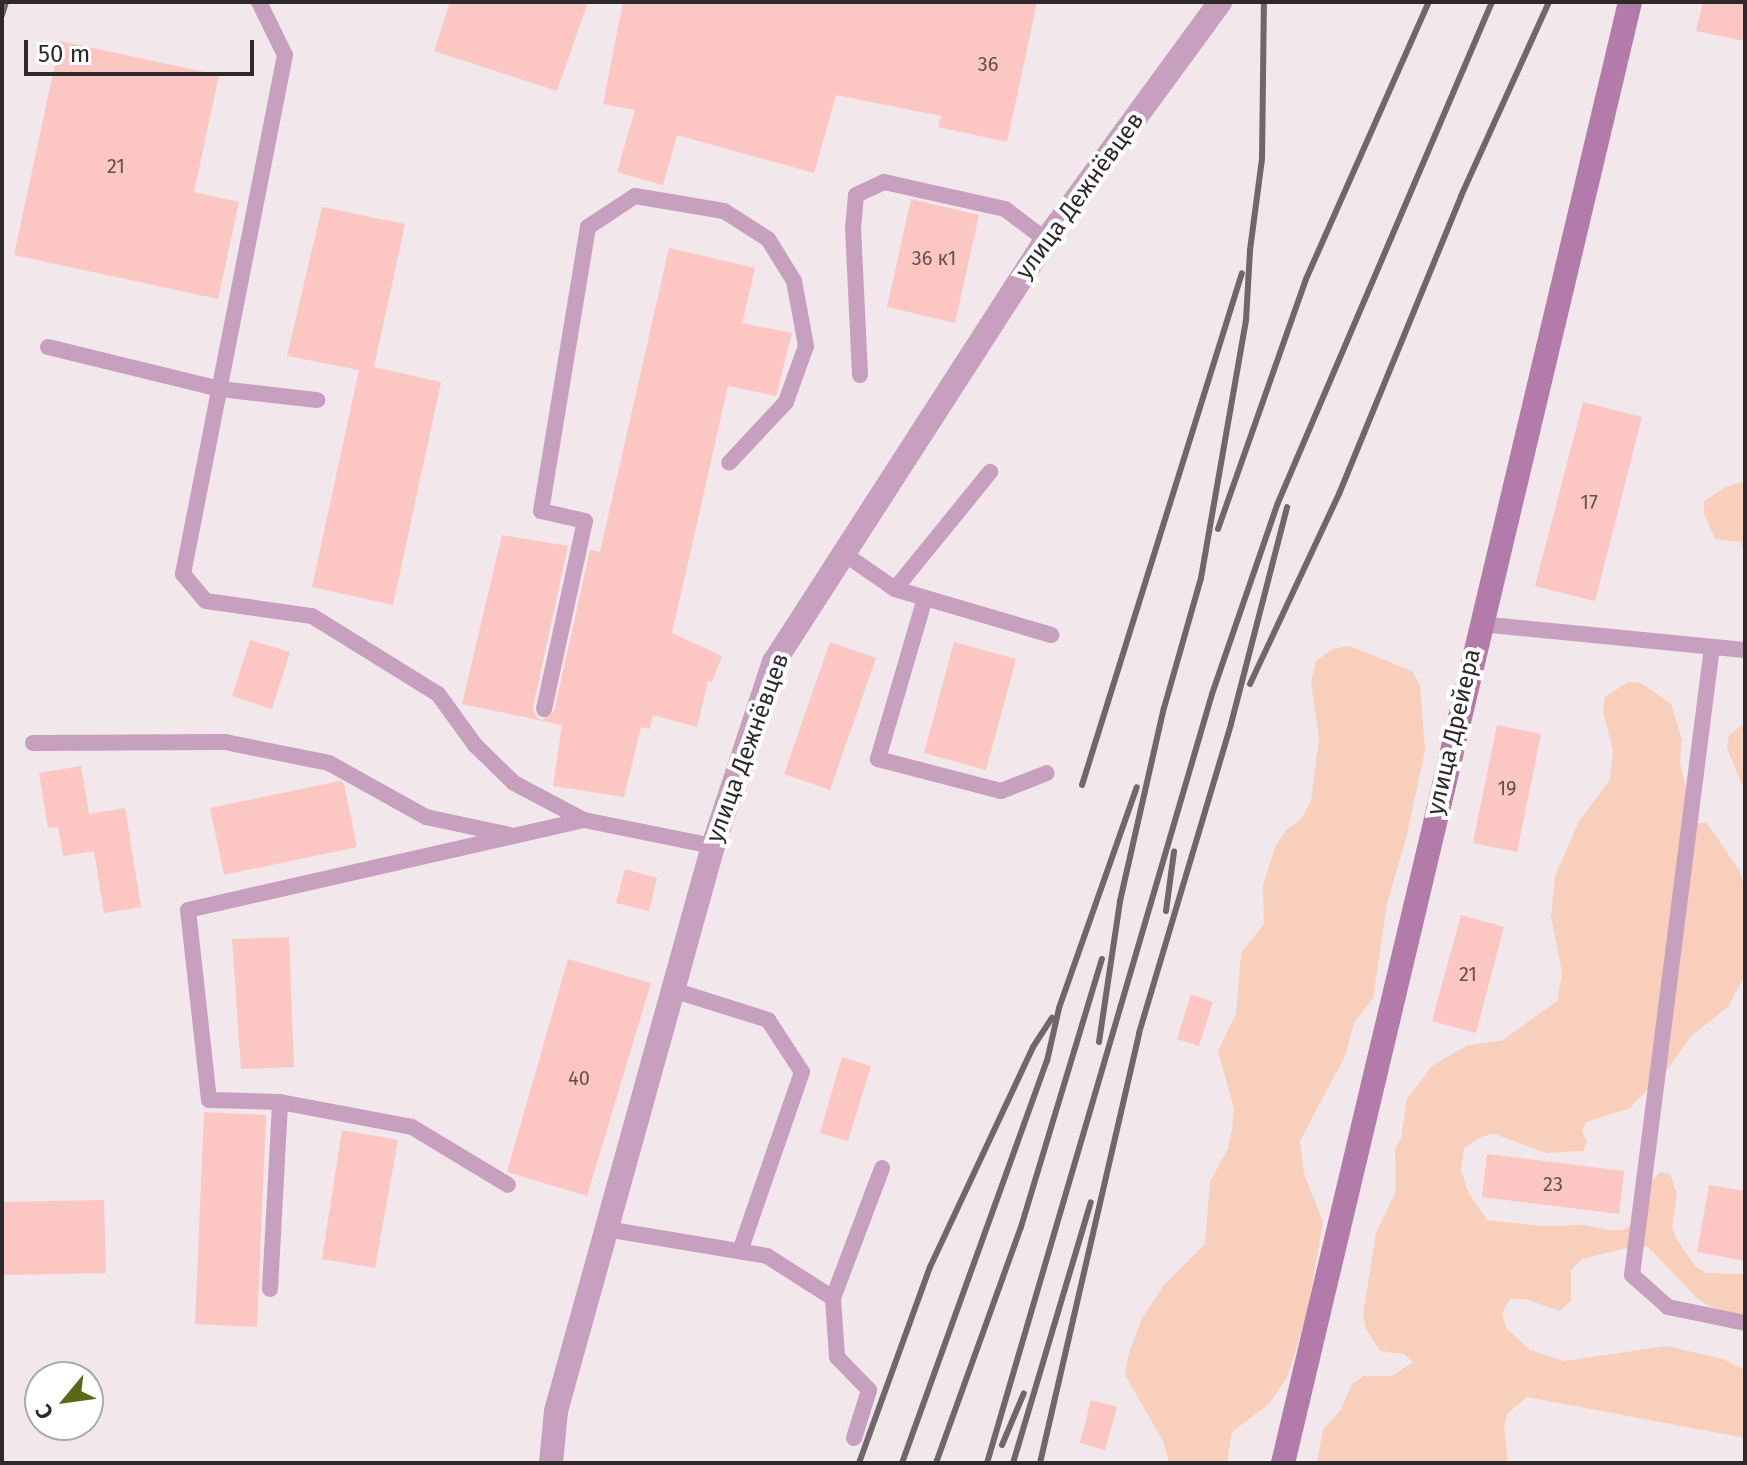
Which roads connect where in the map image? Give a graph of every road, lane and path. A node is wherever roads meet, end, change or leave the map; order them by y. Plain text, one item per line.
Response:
1 (259, 2) edge
2 (1220, 2) edge
3 (1630, 2) edge
4 (1046, 240) junction
5 (48, 347) dead end
6 (860, 375) dead end
7 (220, 389) junction
8 (317, 400) dead end
9 (729, 463) dead end
10 (990, 472) dead end
11 (843, 553) junction
12 (895, 589) junction
13 (925, 598) junction
14 (1480, 624) junction
15 (1051, 635) dead end
16 (1712, 647) junction
17 (1745, 650) edge
18 (544, 709) dead end
19 (33, 743) dead end
20 (1047, 773) dead end
21 (584, 820) junction
22 (515, 836) junction
23 (713, 846) junction
24 (673, 990) junction
25 (280, 1102) junction
26 (882, 1168) dead end
27 (508, 1185) dead end
28 (606, 1229) junction
29 (740, 1251) junction
30 (270, 1289) dead end
31 (833, 1298) junction
32 (1745, 1323) edge
33 (854, 1438) dead end
34 (551, 1463) edge
35 (1283, 1463) edge

1 - 7 lane
2 - 4 street, улица Дежнёвцев
3 - 14 main road, улица Дрейера
4 - 6 lane
4 - 11 street, улица Дежнёвцев
5 - 7 lane
7 - 8 lane
7 - 21 lane
9 - 18 lane
10 - 12 lane
11 - 12 lane
11 - 23 street, улица Дежнёвцев
12 - 13 lane
13 - 15 lane
13 - 20 lane
14 - 16 lane
14 - 35 main road, улица Дрейера
16 - 17 lane
16 - 32 lane
19 - 22 lane
21 - 22 lane
21 - 23 lane
22 - 25 lane
23 - 24 street, улица Дежнёвцев
24 - 28 street, улица Дежнёвцев
24 - 29 lane
25 - 27 lane
25 - 30 lane
26 - 31 lane
28 - 29 lane
28 - 34 street, улица Дежнёвцев
29 - 31 lane
31 - 33 lane

